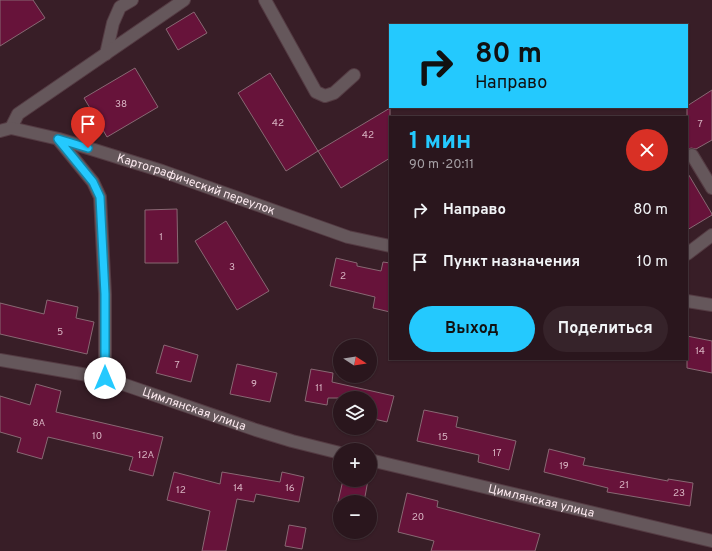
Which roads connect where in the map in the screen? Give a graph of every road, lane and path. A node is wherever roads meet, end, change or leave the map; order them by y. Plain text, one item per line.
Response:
1 (132, 0) edge
2 (184, 0) edge
3 (265, 0) edge
4 (106, 54) junction
5 (354, 75) dead end
6 (5, 130) edge
7 (58, 139) junction
8 (692, 156) dead end
9 (712, 188) edge
10 (712, 235) edge
11 (389, 246) edge
12 (688, 253) edge
13 (688, 301) edge
14 (712, 305) edge
15 (0, 360) edge
16 (105, 378) junction
17 (333, 451) edge
18 (377, 462) edge
19 (712, 541) edge

1 - 4 street
2 - 4 street
3 - 5 street
4 - 6 street
6 - 7 street, Картографический переулок
7 - 11 street, Картографический переулок
7 - 16 street
8 - 9 street
10 - 12 street
13 - 14 street
15 - 16 street, Цимлянская улица
16 - 17 street, Цимлянская улица
18 - 19 street, Цимлянская улица

